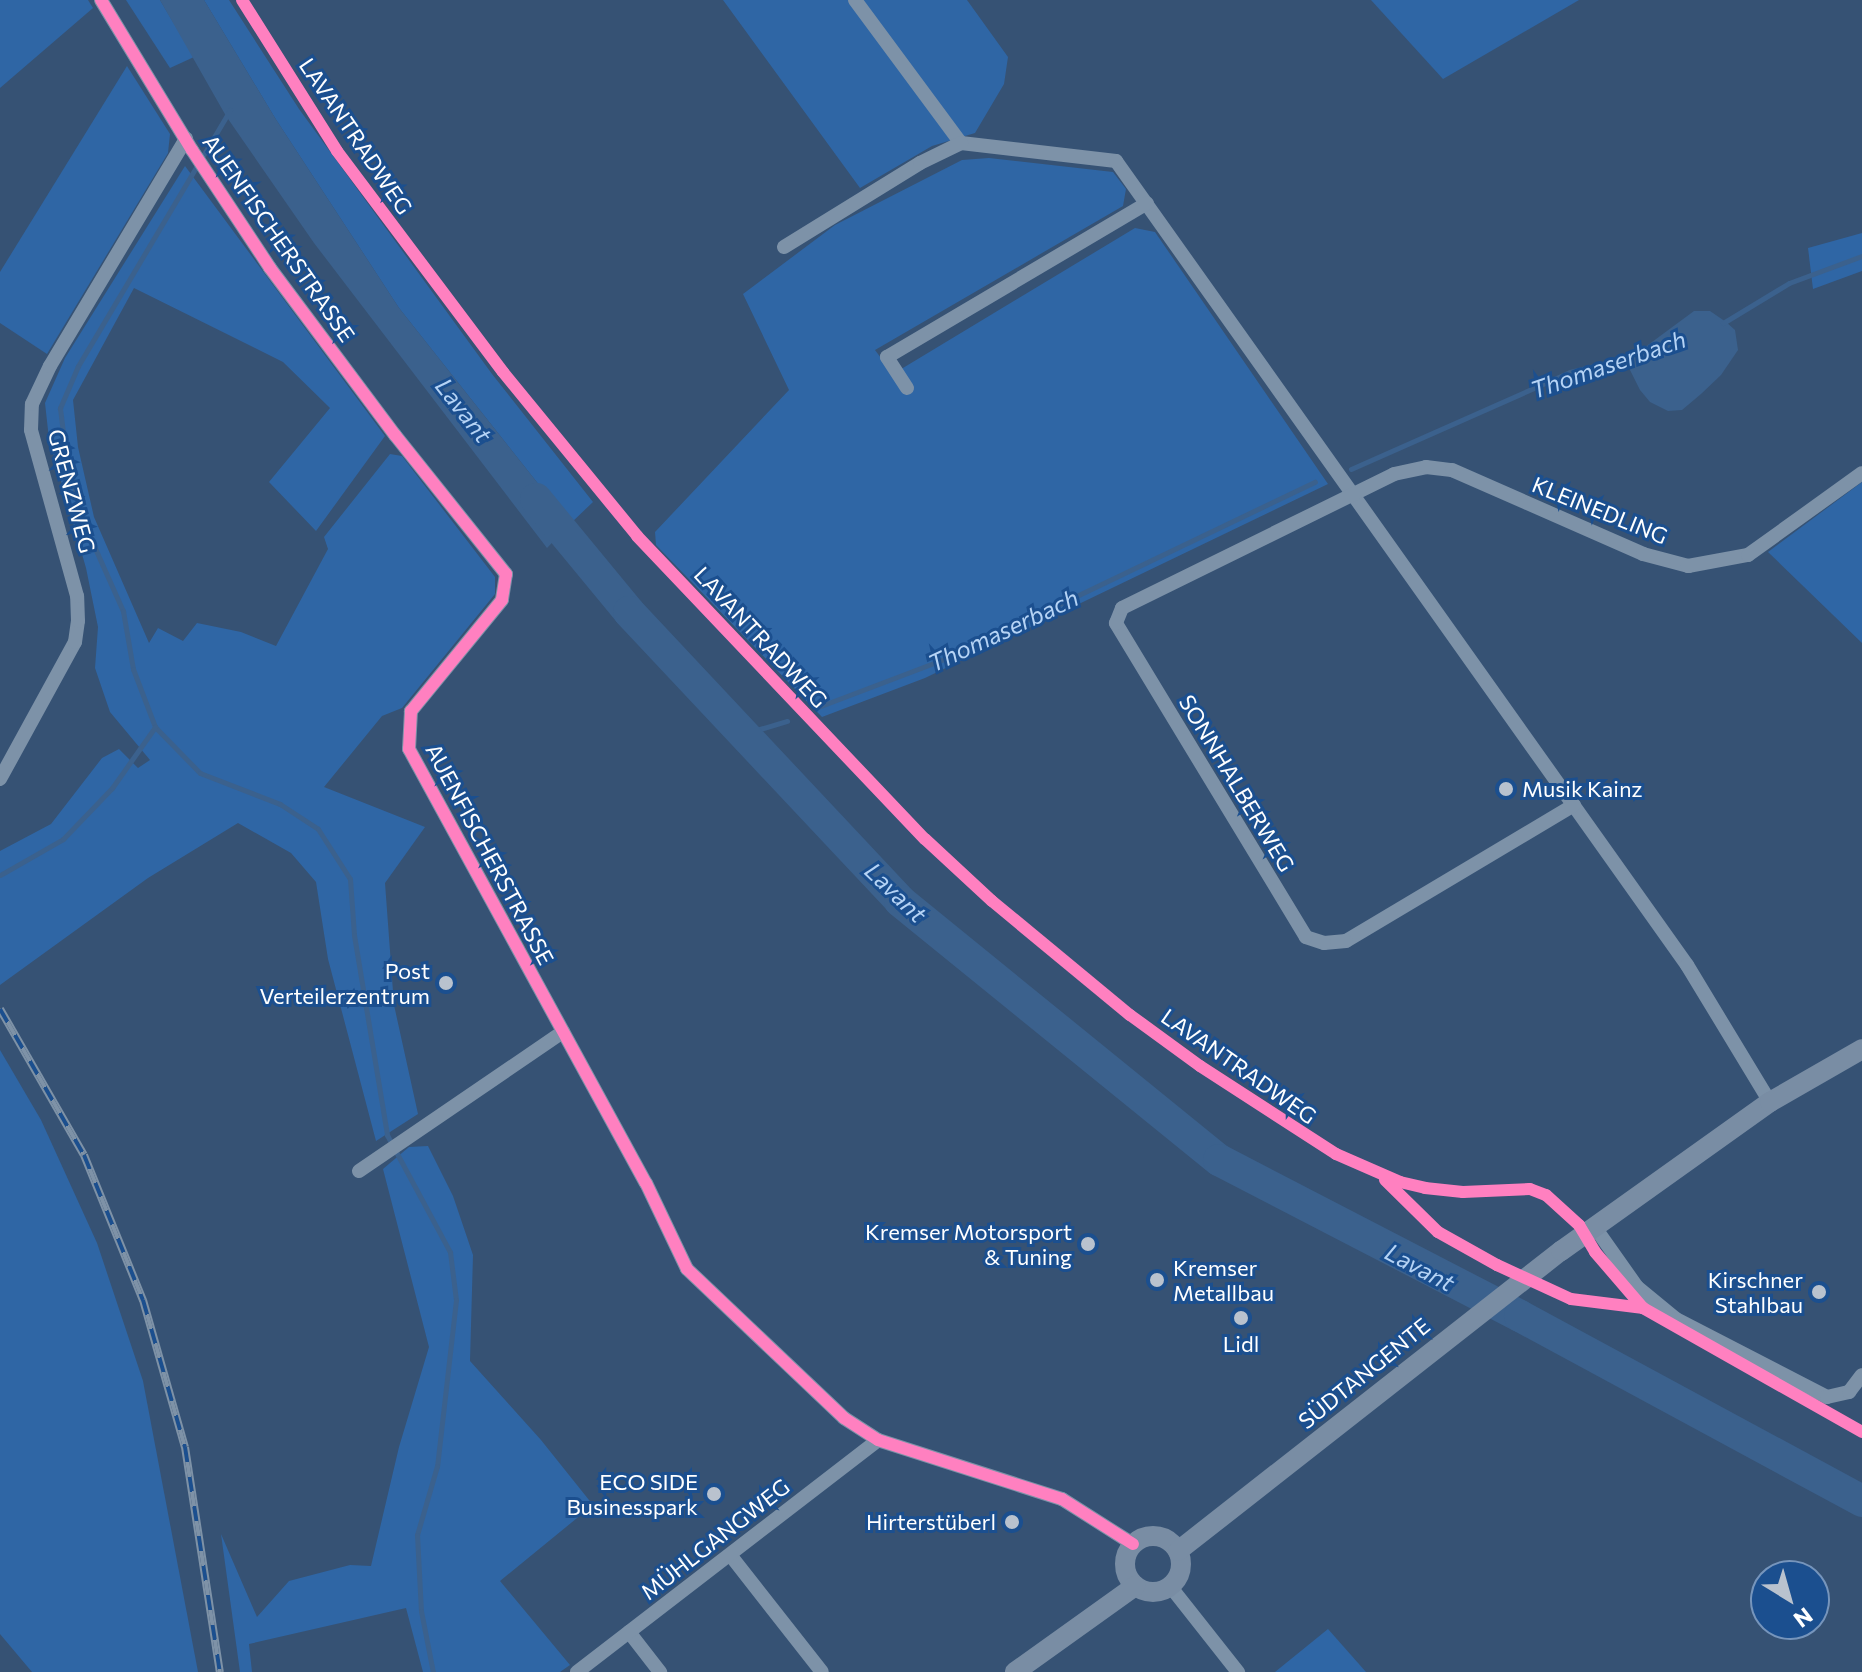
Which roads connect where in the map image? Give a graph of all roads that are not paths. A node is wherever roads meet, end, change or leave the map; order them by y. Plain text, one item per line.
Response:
1 (101, 0) edge
2 (855, 0) edge
3 (961, 143) junction
4 (189, 145) junction
5 (1147, 203) junction
6 (784, 247) dead end
7 (907, 388) dead end
8 (1862, 473) edge
9 (1354, 494) junction
10 (0, 779) edge
11 (1574, 805) junction
12 (563, 1032) junction
13 (1862, 1049) edge
14 (1770, 1102) junction
15 (359, 1171) dead end
16 (1594, 1226) junction
17 (1862, 1375) edge
18 (878, 1440) junction
19 (1133, 1544) junction
20 (1178, 1551) junction
21 (731, 1556) junction
22 (1135, 1586) junction
23 (1170, 1586) junction
24 (629, 1632) junction
25 (577, 1672) edge
26 (660, 1672) edge
27 (822, 1672) edge
28 (1015, 1672) edge
29 (1238, 1672) edge

1 - 4 street, AUENFISCHERSTRASSE
2 - 3 street
3 - 5 street
3 - 6 street
4 - 10 street, GRENZWEG
4 - 12 street, AUENFISCHERSTRASSE
5 - 7 street
5 - 9 street
8 - 9 street, KLEINEDLING
9 - 11 street
9 - 11 street, SONNHALBERWEG
11 - 14 street
12 - 15 street
12 - 18 street, AUENFISCHERSTRASSE
13 - 14 main road, SÜDTANGENTE
14 - 16 main road, SÜDTANGENTE
16 - 17 street
16 - 20 main road, SÜDTANGENTE
18 - 19 street, AUENFISCHERSTRASSE
18 - 21 street, MÜHLGANGWEG
19 - 20 main road
19 - 22 main road
20 - 23 main road
21 - 24 street, MÜHLGANGWEG
21 - 27 street
22 - 23 main road
22 - 28 main road
23 - 29 street
24 - 25 street, MÜHLGANGWEG
24 - 26 street

